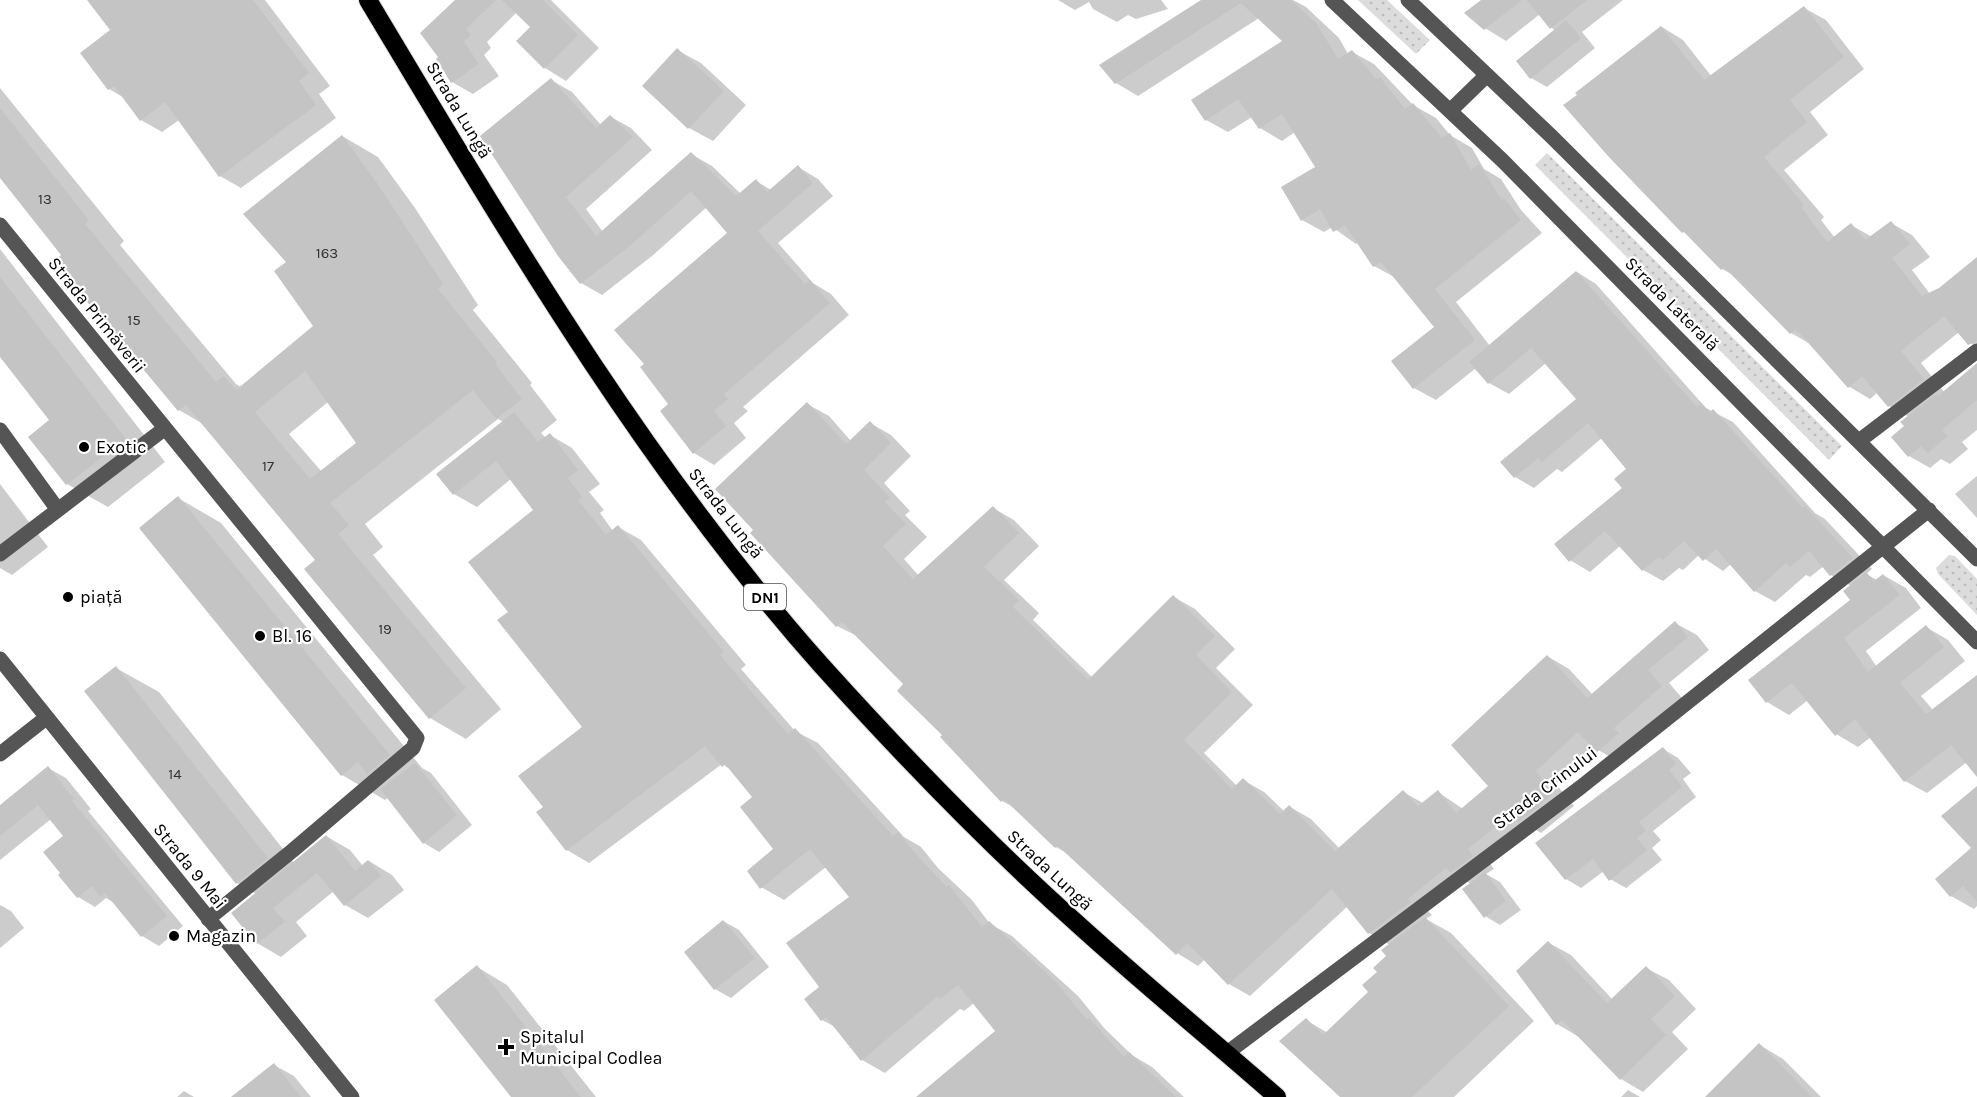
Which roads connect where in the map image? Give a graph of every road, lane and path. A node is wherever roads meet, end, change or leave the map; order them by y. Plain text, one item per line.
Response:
1 (368, 0) edge
2 (1332, 0) edge
3 (1408, 0) edge
4 (1487, 75) junction
5 (1451, 110) junction
6 (0, 225) edge
7 (1977, 351) edge
8 (164, 429) junction
9 (0, 430) edge
10 (1859, 441) junction
11 (58, 510) junction
12 (1929, 510) junction
13 (1884, 548) junction
14 (0, 554) edge
15 (1977, 559) edge
16 (1977, 642) edge
17 (0, 659) edge
18 (46, 718) junction
19 (0, 754) edge
20 (208, 919) junction
21 (1227, 1053) junction
22 (352, 1097) edge
23 (1277, 1097) edge

1 - 21 highway, Strada Lungă / DN1
2 - 5 street, Strada Laterală
3 - 4 street, Strada Laterală
4 - 5 street
4 - 10 street, Strada Laterală
5 - 13 street, Strada Laterală
6 - 8 street, Strada Primăverii
7 - 10 street
8 - 11 street
8 - 20 street, Strada Primăverii
9 - 11 street
10 - 12 street, Strada Laterală
11 - 14 street
12 - 13 street, Strada Crinului
12 - 15 street, Strada Laterală
13 - 16 street, Strada Laterală
13 - 21 street, Strada Crinului
17 - 18 street, Strada 9 Mai
18 - 19 street
18 - 20 street, Strada 9 Mai
20 - 22 street, Strada 9 Mai
21 - 23 highway, Strada Lungă / DN1

